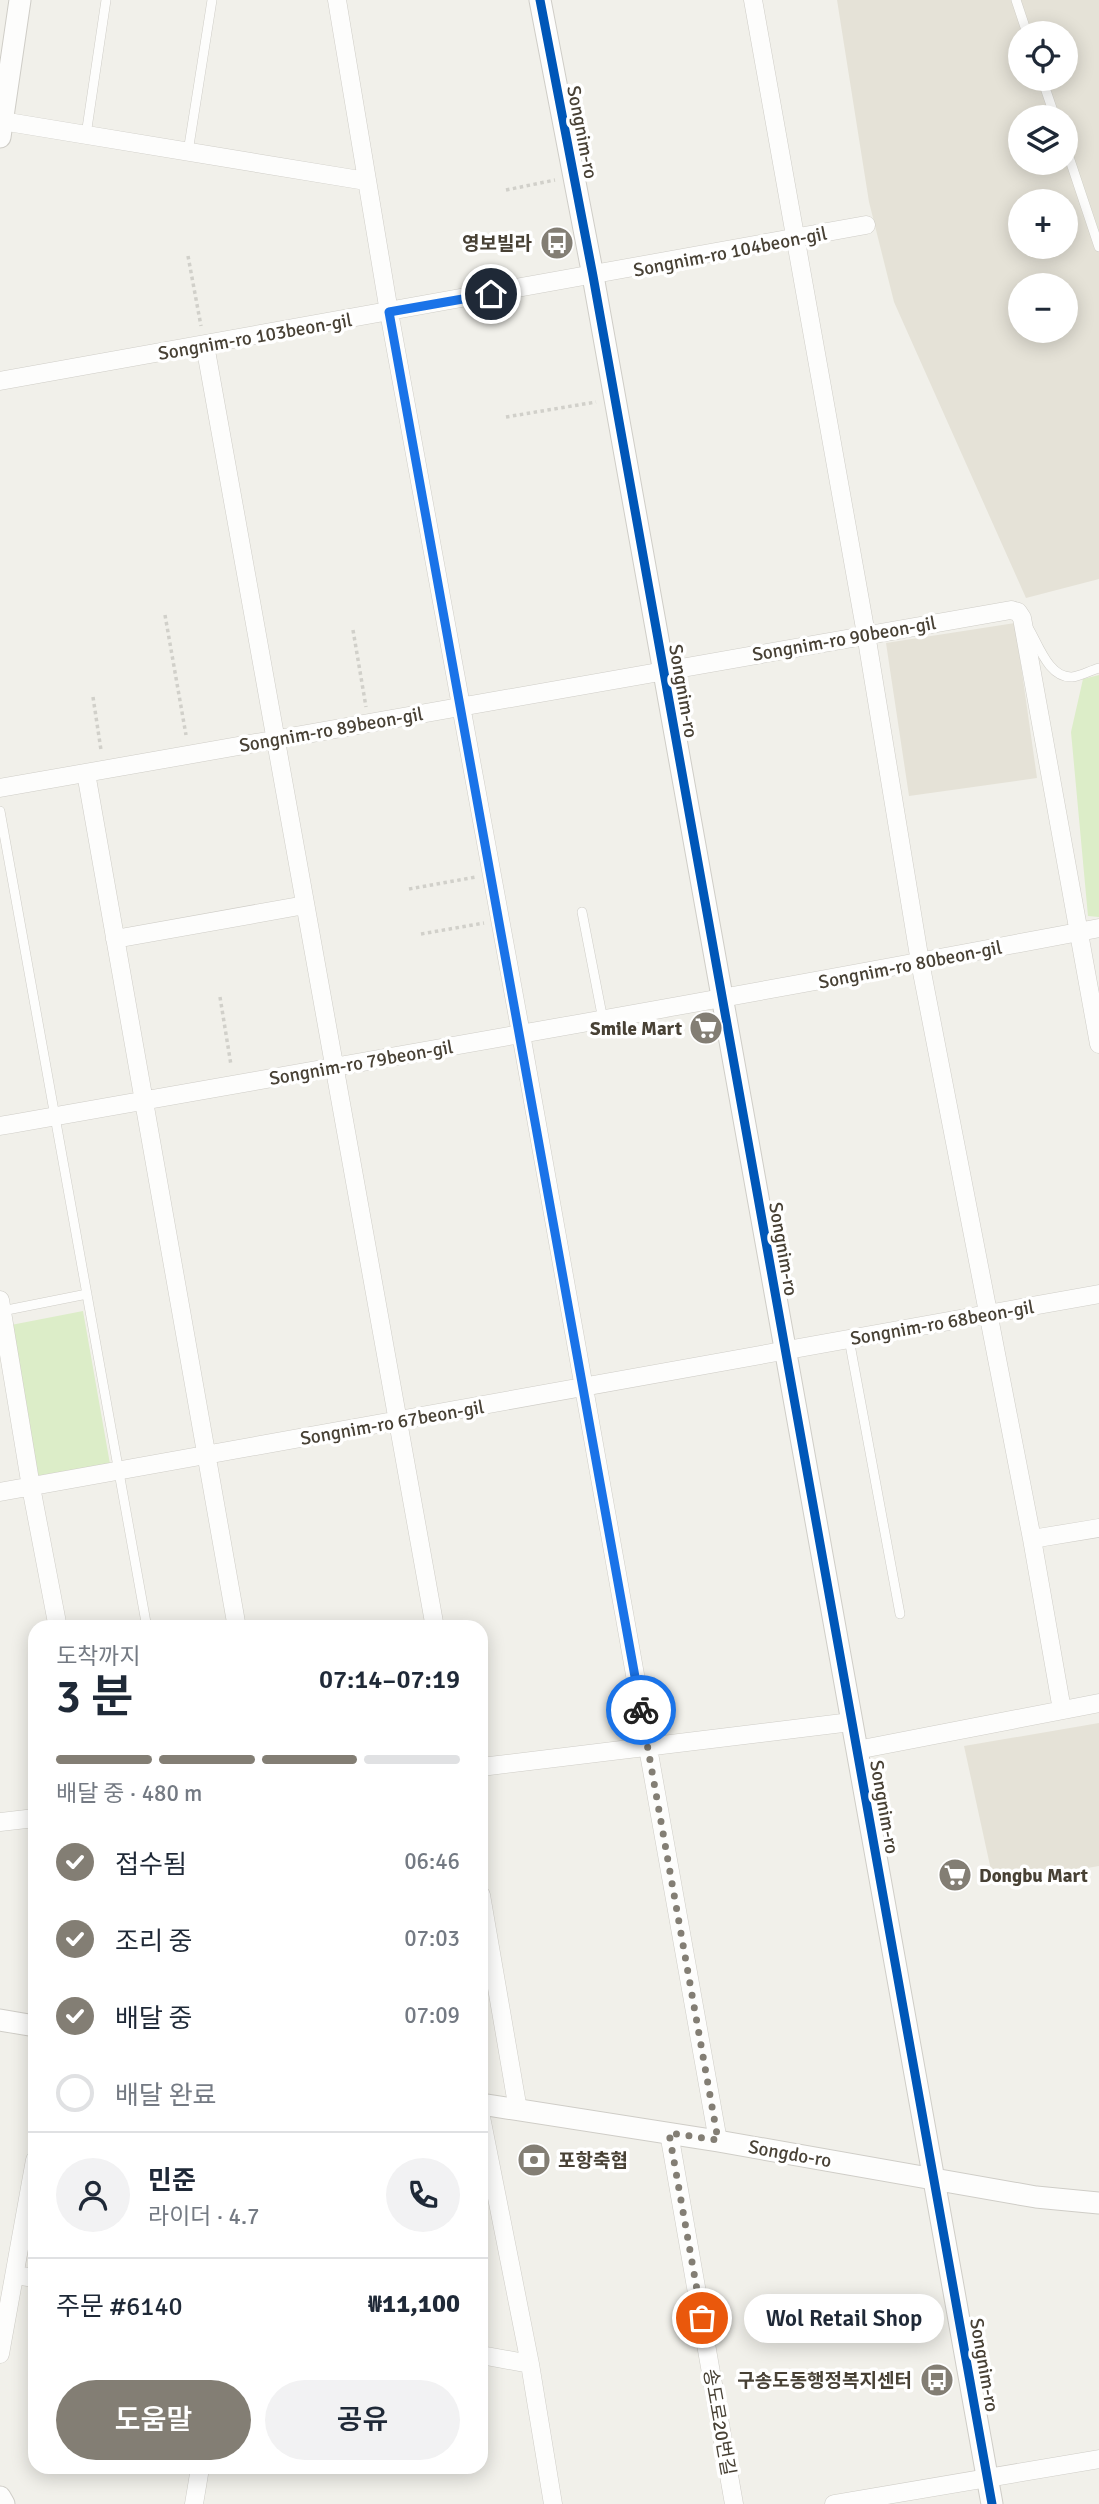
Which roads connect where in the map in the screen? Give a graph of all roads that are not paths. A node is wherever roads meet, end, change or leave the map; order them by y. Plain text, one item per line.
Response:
1 (20, 0) edge
2 (106, 0) edge
3 (212, 0) edge
4 (337, 0) edge
5 (540, 0) edge
6 (753, 0) edge
7 (1016, 0) edge
8 (1023, 21) edge
9 (1, 129) edge
10 (86, 135) junction
11 (188, 152) junction
12 (1075, 175) edge
13 (366, 181) junction
14 (866, 225) dead end
15 (795, 239) junction
16 (1099, 247) edge
17 (593, 276) junction
18 (389, 312) junction
19 (205, 345) junction
20 (0, 382) edge
21 (1022, 618) junction
22 (866, 634) junction
23 (1099, 668) edge
24 (662, 670) junction
25 (460, 706) junction
26 (275, 739) junction
27 (86, 773) junction
28 (0, 788) edge
29 (0, 811) edge
30 (305, 905) junction
31 (582, 912) dead end
32 (1099, 928) edge
33 (1079, 932) junction
34 (115, 939) junction
35 (920, 962) junction
36 (721, 999) junction
37 (603, 1020) junction
38 (521, 1034) junction
39 (1099, 1044) edge
40 (334, 1066) junction
41 (143, 1102) junction
42 (55, 1117) junction
43 (0, 1126) edge
44 (87, 1294) junction
45 (1099, 1294) edge
46 (1, 1306) edge
47 (988, 1314) junction
48 (849, 1339) junction
49 (785, 1351) junction
50 (584, 1387) junction
51 (400, 1420) junction
52 (206, 1457) junction
53 (118, 1471) junction
54 (31, 1487) junction
55 (0, 1492) edge
56 (1099, 1528) edge
57 (1032, 1539) junction
58 (900, 1614) dead end
59 (56, 1620) edge
60 (146, 1620) edge
61 (236, 1620) edge
62 (434, 1620) edge
63 (1099, 1703) edge
64 (1062, 1710) junction
65 (851, 1722) junction
66 (648, 1746) junction
67 (857, 1751) junction
68 (488, 1766) edge
69 (28, 1819) edge
70 (0, 1822) edge
71 (488, 1936) edge
72 (0, 2020) edge
73 (28, 2025) edge
74 (488, 2105) edge
75 (518, 2110) junction
76 (669, 2133) junction
77 (718, 2140) junction
78 (488, 2152) edge
79 (934, 2179) junction
80 (28, 2200) edge
81 (1099, 2203) edge
82 (15, 2275) junction
83 (28, 2277) edge
84 (0, 2354) edge
85 (488, 2356) edge
86 (530, 2364) junction
87 (1099, 2459) edge
88 (199, 2474) edge
89 (987, 2477) junction
90 (0, 2497) edge
91 (4, 2504) edge
92 (194, 2504) edge
93 (553, 2504) edge
94 (734, 2504) edge
95 (834, 2504) edge
96 (992, 2504) edge

1 - 9 street
2 - 10 lane
3 - 11 lane
4 - 13 street
5 - 17 street, Songnim-ro
6 - 15 street
7 - 8 lane
9 - 10 street
10 - 11 street
11 - 13 street
12 - 16 lane
13 - 18 street
14 - 15 street, Songnim-ro 104beon-gil
15 - 17 street, Songnim-ro 104beon-gil
15 - 22 street
17 - 18 street, Songnim-ro 103beon-gil
17 - 24 street, Songnim-ro
18 - 19 street, Songnim-ro 103beon-gil
18 - 25 street
19 - 20 street, Songnim-ro 103beon-gil
19 - 26 street
21 - 22 street, Songnim-ro 90beon-gil
21 - 23 lane
21 - 33 street
22 - 24 street, Songnim-ro 90beon-gil
22 - 35 street
24 - 25 street, Songnim-ro 89beon-gil
24 - 36 street, Songnim-ro
25 - 26 street, Songnim-ro 89beon-gil
25 - 38 street
26 - 27 street, Songnim-ro 89beon-gil
26 - 30 street
27 - 28 street, Songnim-ro 89beon-gil
27 - 34 street
29 - 42 lane
30 - 34 street
30 - 40 street
31 - 37 lane
32 - 33 street, Songnim-ro 80beon-gil
33 - 35 street, Songnim-ro 80beon-gil
33 - 39 street
34 - 41 street
35 - 36 street, Songnim-ro 80beon-gil
35 - 47 street
36 - 37 street, Songnim-ro 79beon-gil
36 - 49 street, Songnim-ro
37 - 38 street, Songnim-ro 79beon-gil
38 - 40 street, Songnim-ro 79beon-gil
38 - 50 street
40 - 41 street, Songnim-ro 79beon-gil
40 - 51 street
41 - 42 street, Songnim-ro 79beon-gil
41 - 52 street
42 - 43 street, Songnim-ro 79beon-gil
42 - 44 lane
44 - 46 lane
44 - 53 lane
45 - 47 street, Songnim-ro 68beon-gil
46 - 54 street
47 - 48 street, Songnim-ro 68beon-gil
47 - 57 street
48 - 49 street, Songnim-ro 68beon-gil
48 - 58 lane
49 - 50 street, Songnim-ro 67beon-gil
49 - 65 street, Songnim-ro
50 - 51 street, Songnim-ro 67beon-gil
50 - 66 street
51 - 52 street, Songnim-ro 67beon-gil
51 - 62 street
52 - 53 street, Songnim-ro 67beon-gil
52 - 61 street
53 - 54 street, Songnim-ro 67beon-gil
53 - 60 lane
54 - 55 street, Songnim-ro 67beon-gil
54 - 59 street
56 - 57 street
57 - 64 street
63 - 64 street
64 - 67 street
65 - 66 street
65 - 67 street, Songnim-ro
66 - 68 street
66 - 77 street
67 - 79 street, Songnim-ro
69 - 70 street
71 - 75 street
72 - 73 street
74 - 75 street, Songdo-ro
75 - 76 street, Songdo-ro
76 - 77 street, Songdo-ro
76 - 94 street, 송도로20번길
77 - 79 street, Songdo-ro
78 - 86 street
79 - 81 street, Songdo-ro
79 - 89 street, Songnim-ro
80 - 82 street
82 - 83 street
82 - 84 street
85 - 86 street
86 - 93 street
87 - 89 street
88 - 92 street
89 - 95 street
89 - 96 street, Songnim-ro
90 - 91 street

